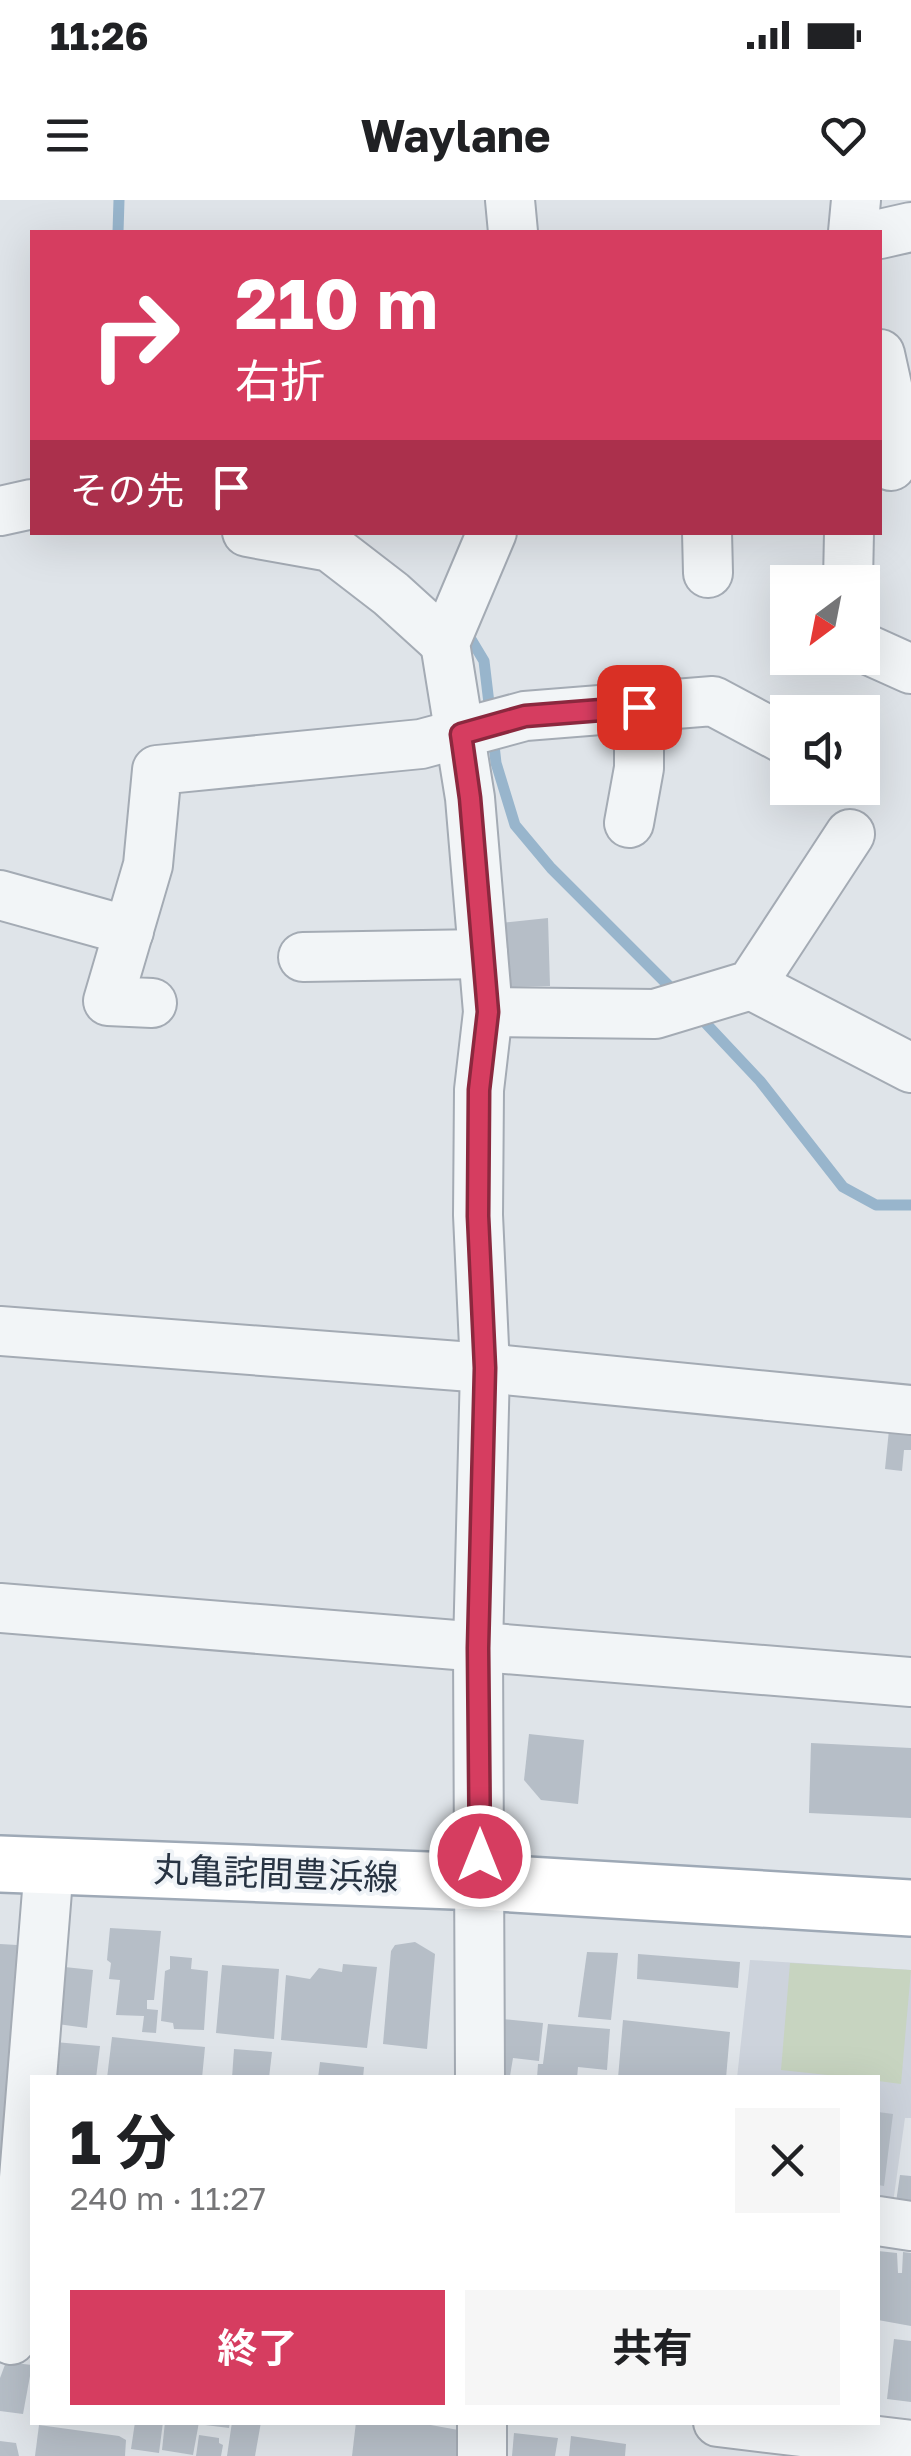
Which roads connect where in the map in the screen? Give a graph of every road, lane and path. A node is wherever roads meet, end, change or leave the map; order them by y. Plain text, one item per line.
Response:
1 (510, 200) edge
2 (856, 200) edge
3 (911, 227) edge
4 (513, 230) edge
5 (853, 230) edge
6 (882, 234) edge
7 (882, 363) edge
8 (894, 466) edge
9 (30, 504) edge
10 (0, 511) edge
11 (265, 535) edge
12 (491, 535) edge
13 (849, 535) edge
14 (848, 565) edge
15 (452, 628) junction
16 (880, 655) edge
17 (911, 670) edge
18 (639, 707) junction
19 (476, 729) junction
20 (770, 731) edge
21 (629, 824) dead end
22 (850, 834) dead end
23 (0, 894) edge
24 (129, 931) junction
25 (483, 954) junction
26 (303, 957) dead end
27 (731, 991) junction
28 (152, 1003) dead end
29 (488, 1012) junction
30 (911, 1068) edge
31 (0, 1332) edge
32 (485, 1368) junction
33 (911, 1410) edge
34 (0, 1608) edge
35 (478, 1648) junction
36 (911, 1682) edge
37 (25, 1865) edge
38 (480, 1882) junction
39 (911, 1908) edge
40 (480, 2075) edge
41 (30, 2123) edge
42 (880, 2222) edge
43 (911, 2226) edge
44 (14, 2341) edge
45 (482, 2425) edge
46 (732, 2425) edge
47 (822, 2445) edge
48 (911, 2445) edge
49 (482, 2456) edge

1 - 4 street
2 - 5 street
3 - 6 street
7 - 8 street
9 - 10 street
11 - 15 street
12 - 15 street
13 - 14 street
15 - 19 street
16 - 17 street
18 - 19 street
18 - 20 street
18 - 21 street
19 - 24 street
19 - 25 street
22 - 27 street
23 - 24 street
24 - 28 street
25 - 26 street
25 - 29 street
27 - 29 street
27 - 30 street
29 - 32 street
31 - 32 street
32 - 33 street
32 - 35 street
34 - 35 street
35 - 36 street
35 - 38 street
37 - 38 main road, 丸亀詫間豊浜線
37 - 41 street
38 - 39 main road, 丸亀詫間豊浜線
38 - 40 street
41 - 44 street
42 - 43 street
45 - 49 street
46 - 47 street
47 - 48 street

